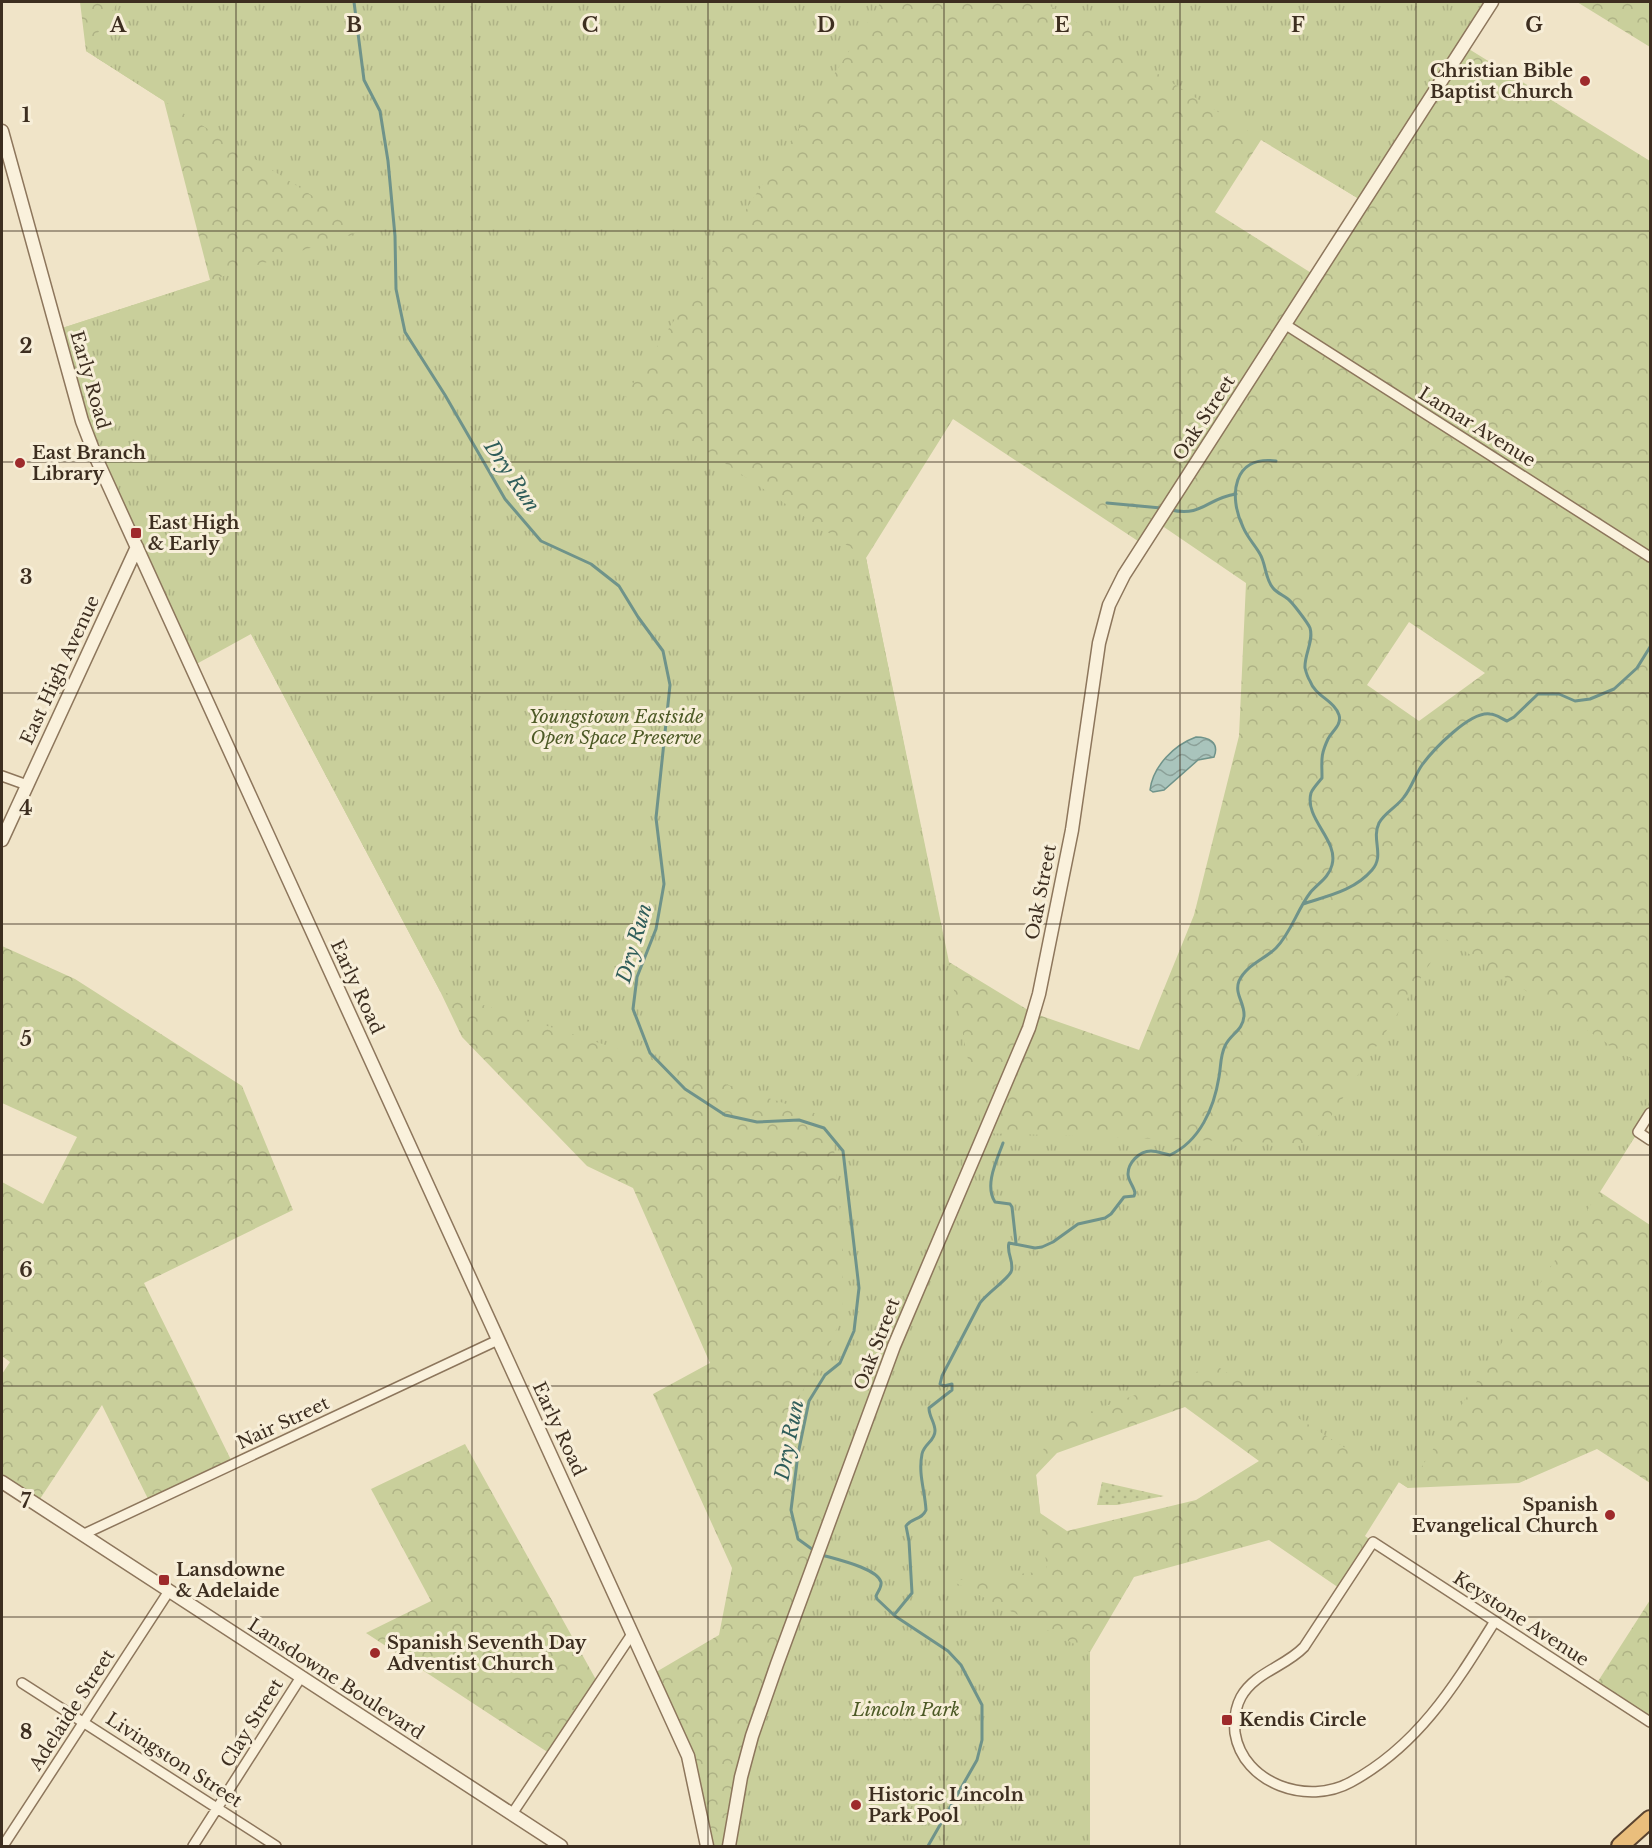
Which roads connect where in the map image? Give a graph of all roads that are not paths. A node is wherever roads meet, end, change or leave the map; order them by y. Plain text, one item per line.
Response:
1 (1492, 2) edge
2 (2, 131) edge
3 (1286, 325) junction
4 (137, 547) junction
5 (1650, 557) edge
6 (2, 776) edge
7 (27, 785) junction
8 (2, 840) edge
9 (1650, 1113) edge
10 (1650, 1140) edge
11 (498, 1340) junction
12 (2, 1482) edge
13 (82, 1535) junction
14 (169, 1591) junction
15 (1495, 1621) junction
16 (632, 1634) junction
17 (301, 1677) junction
18 (22, 1683) dead end
19 (84, 1722) junction
20 (1650, 1722) edge
21 (217, 1808) junction
22 (512, 1814) junction
23 (1650, 1819) edge
24 (3, 1846) edge
25 (193, 1846) edge
26 (276, 1846) edge
27 (561, 1846) edge
28 (707, 1846) edge
29 (729, 1846) edge
30 (1620, 1846) edge

1 - 3 street, Oak Street
2 - 4 street, Early Road
3 - 5 street, Lamar Avenue
3 - 29 street, Oak Street
4 - 7 street, East High Avenue
4 - 11 street, Early Road
6 - 7 street
7 - 8 street, East High Avenue
9 - 10 street
11 - 13 street, Nair Street
11 - 16 street, Early Road
12 - 13 street, Lansdowne Boulevard
13 - 14 street, Lansdowne Boulevard
14 - 17 street, Lansdowne Boulevard
14 - 19 street, Adelaide Street
15 - 15 street, Keystone Avenue
15 - 20 street, Keystone Avenue
16 - 22 street
16 - 28 street, Early Road
17 - 21 street, Clay Street
17 - 22 street, Lansdowne Boulevard
18 - 19 street, Livingston Street
19 - 21 street, Livingston Street
19 - 24 street, Adelaide Street
21 - 25 street, Clay Street
21 - 26 street, Livingston Street
22 - 27 street, Lansdowne Boulevard
23 - 30 highway

